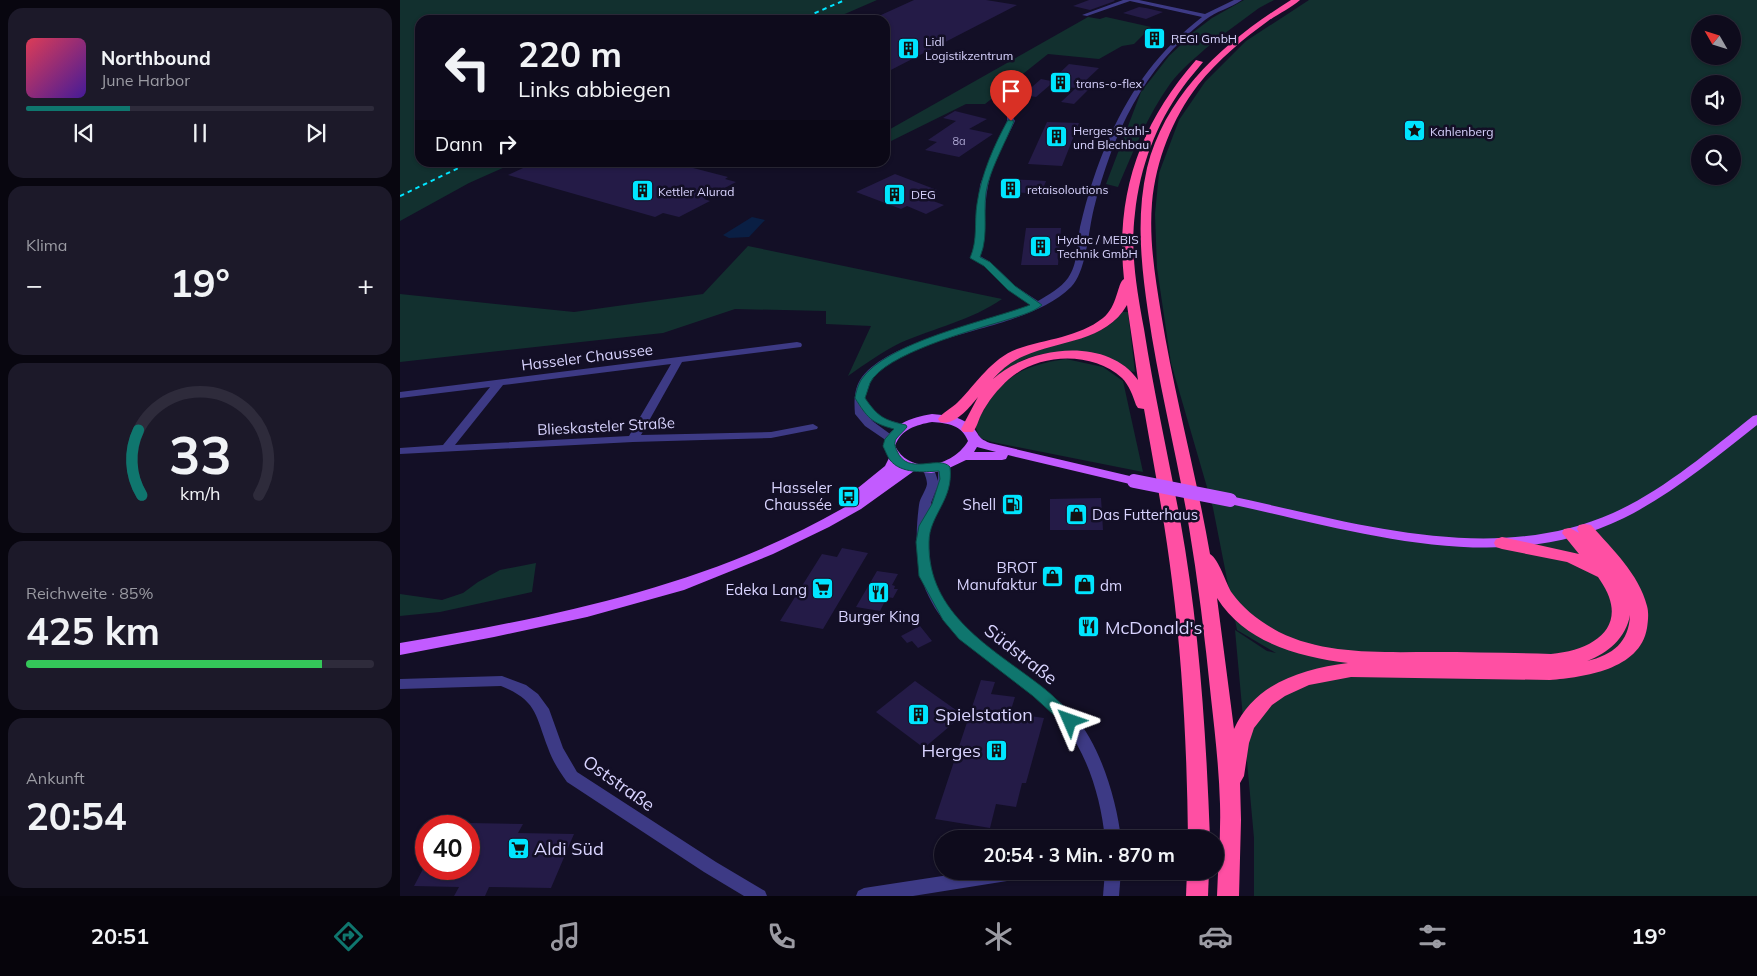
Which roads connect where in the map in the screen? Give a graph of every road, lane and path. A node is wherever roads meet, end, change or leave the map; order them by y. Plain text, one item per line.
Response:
1 (1129, 0) edge
2 (1219, 0) edge
3 (1283, 0) edge
4 (1296, 0) edge
5 (1236, 2) edge
6 (1085, 16) dead end
7 (1206, 16) junction
8 (1009, 115) dead end
9 (1128, 271) junction
10 (1037, 305) junction
11 (797, 345) dead end
12 (678, 361) junction
13 (499, 383) junction
14 (400, 395) edge
15 (860, 398) junction
16 (945, 419) junction
17 (1757, 420) edge
18 (812, 427) dead end
19 (902, 427) junction
20 (971, 435) junction
21 (633, 439) junction
22 (890, 439) junction
23 (1156, 442) junction
24 (445, 450) junction
25 (400, 451) edge
26 (965, 456) junction
27 (894, 458) junction
28 (1059, 464) junction
29 (912, 467) junction
30 (944, 467) junction
31 (929, 469) junction
32 (831, 518) junction
33 (925, 526) junction
34 (1578, 531) junction
35 (1502, 543) junction
36 (1201, 546) junction
37 (1608, 578) junction
38 (674, 588) junction
39 (400, 641) edge
40 (400, 649) edge
41 (400, 684) edge
42 (1230, 795) junction
43 (1112, 830) edge
44 (1199, 830) edge
45 (967, 880) edge
46 (1113, 880) edge
47 (1198, 880) edge
48 (759, 896) edge
49 (864, 896) edge
50 (1112, 896) edge
51 (1197, 896) edge
52 (1228, 896) edge

1 - 6 street
1 - 7 street
2 - 5 street
3 - 9 highway
4 - 36 highway
5 - 7 street
7 - 10 street
8 - 10 street
9 - 16 highway
9 - 23 highway
10 - 15 street
11 - 12 street, Hasseler Chaussee
12 - 13 street, Hasseler Chaussee
12 - 21 street
13 - 14 street, Hasseler Chaussee
13 - 24 street
15 - 19 street
15 - 22 street
16 - 19 main road
16 - 20 main road
17 - 34 main road
18 - 21 street, Blieskasteler Straße
19 - 22 main road
20 - 23 highway
20 - 26 main road
20 - 28 main road
21 - 24 street, Blieskasteler Straße
22 - 27 main road
23 - 44 highway
24 - 25 street, Blieskasteler Straße
26 - 28 main road
26 - 30 main road
27 - 29 main road
27 - 32 main road
28 - 35 main road, bridge
29 - 31 main road
29 - 32 main road
30 - 31 main road
30 - 33 street, Südstraße
31 - 33 street, Südstraße
32 - 38 main road
33 - 43 street, Südstraße
34 - 35 main road
34 - 37 highway
34 - 42 highway
35 - 37 highway
36 - 37 highway
36 - 42 highway
38 - 39 main road
38 - 40 main road
41 - 48 street, Oststraße
42 - 52 highway
45 - 49 street
46 - 50 street
47 - 51 highway

